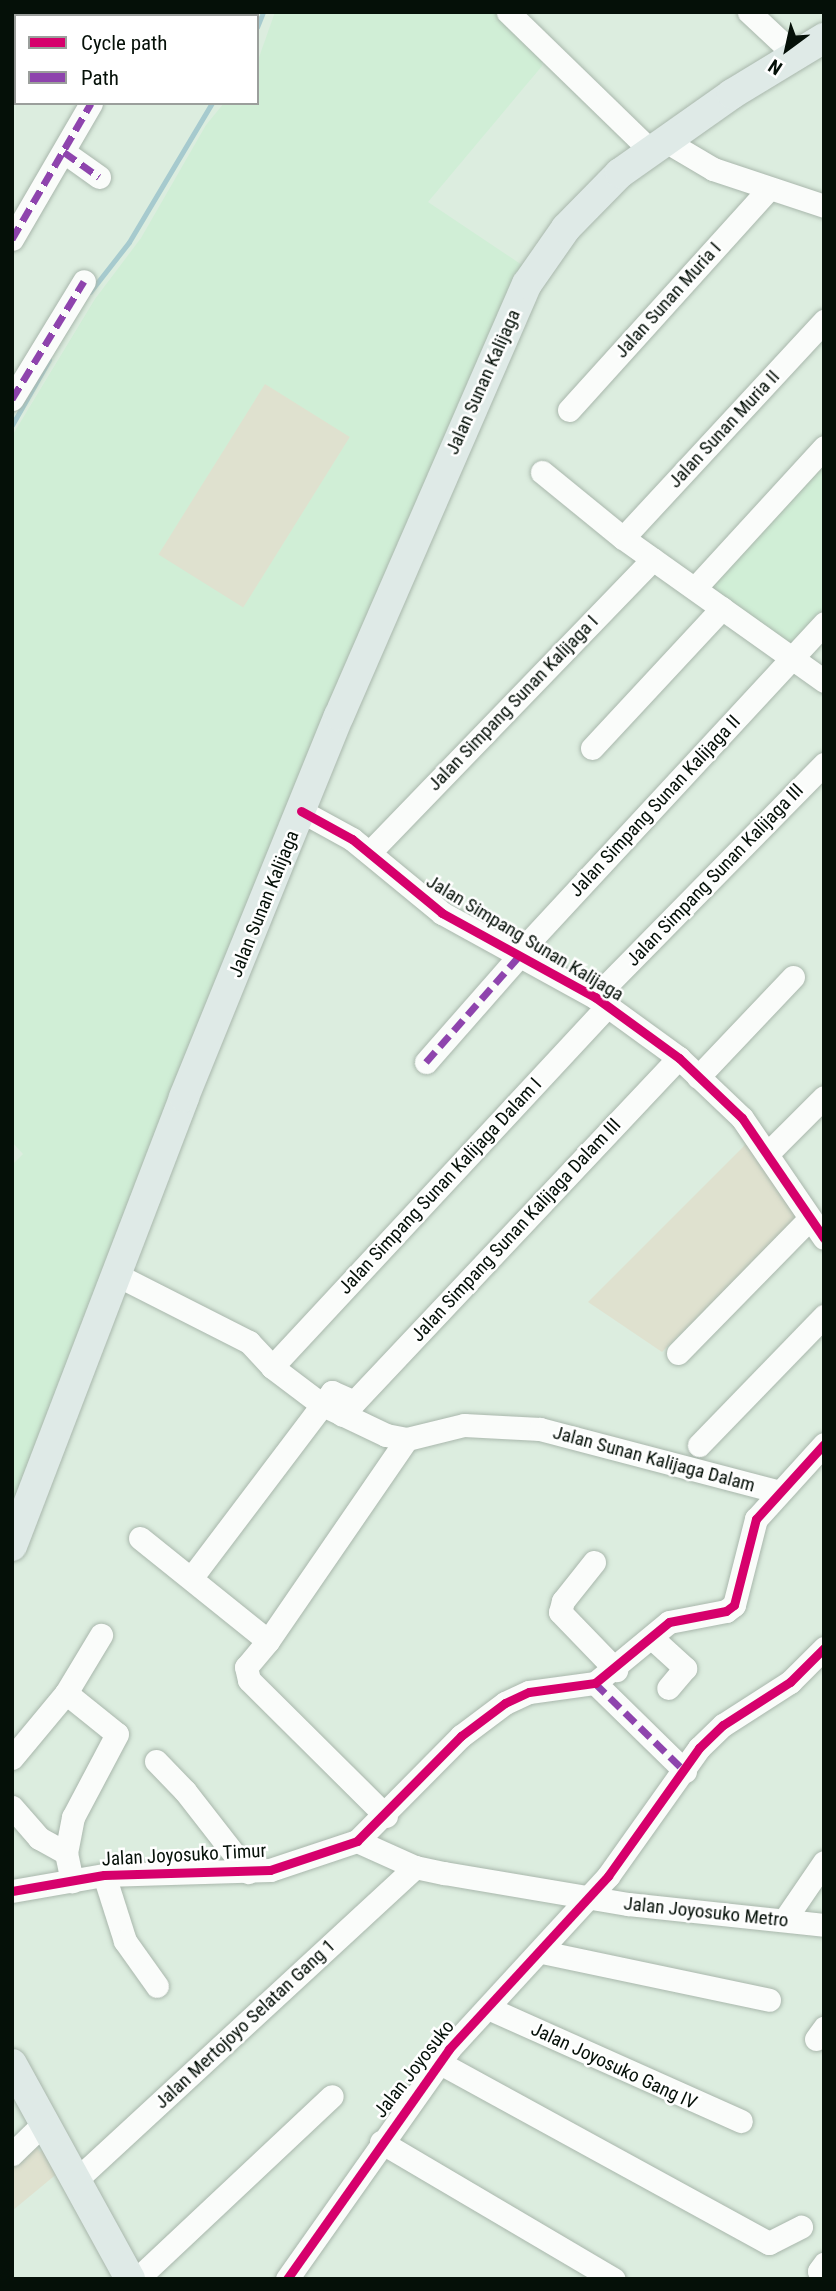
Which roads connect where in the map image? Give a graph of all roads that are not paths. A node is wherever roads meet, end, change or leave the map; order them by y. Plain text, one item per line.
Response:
1 (508, 12) edge
2 (749, 12) edge
3 (824, 38) edge
4 (795, 55) junction
5 (90, 105) edge
6 (657, 144) junction
7 (64, 152) junction
8 (99, 177) dead end
9 (768, 190) junction
10 (824, 206) edge
11 (13, 237) edge
12 (84, 281) dead end
13 (824, 321) edge
14 (12, 399) edge
15 (569, 410) dead end
16 (824, 447) edge
17 (542, 472) dead end
18 (623, 538) junction
19 (653, 559) junction
20 (695, 588) junction
21 (722, 608) junction
22 (824, 623) edge
23 (794, 656) junction
24 (824, 681) edge
25 (592, 748) dead end
26 (824, 764) edge
27 (301, 811) junction
28 (372, 850) junction
29 (518, 956) junction
30 (793, 977) dead end
31 (603, 996) junction
32 (678, 1058) junction
33 (426, 1062) dead end
34 (698, 1077) junction
35 (824, 1097) edge
36 (768, 1153) junction
37 (809, 1219) junction
38 (824, 1238) edge
39 (117, 1275) junction
40 (824, 1316) edge
41 (678, 1353) dead end
42 (272, 1367) junction
43 (321, 1404) junction
44 (348, 1408) junction
45 (407, 1439) junction
46 (824, 1444) edge
47 (699, 1445) dead end
48 (777, 1492) junction
49 (140, 1538) dead end
50 (12, 1546) edge
51 (594, 1562) dead end
52 (192, 1577) junction
53 (101, 1635) dead end
54 (652, 1639) junction
55 (268, 1642) junction
56 (824, 1648) edge
57 (615, 1670) junction
58 (595, 1683) junction
59 (668, 1688) dead end
60 (66, 1693) junction
61 (12, 1758) edge
62 (156, 1761) dead end
63 (685, 1771) junction
64 (12, 1807) edge
65 (386, 1816) junction
66 (209, 1823) junction
67 (358, 1841) junction
68 (66, 1853) junction
69 (824, 1862) edge
70 (415, 1867) junction
71 (209, 1871) junction
72 (248, 1872) junction
73 (104, 1875) junction
74 (72, 1881) junction
75 (12, 1891) edge
76 (589, 1897) junction
77 (785, 1919) junction
78 (824, 1926) edge
79 (542, 1952) junction
80 (158, 1986) dead end
81 (769, 2000) dead end
82 (488, 2008) junction
83 (440, 2063) junction
84 (12, 2064) edge
85 (332, 2096) dead end
86 (741, 2121) dead end
87 (43, 2124) junction
88 (381, 2142) junction
89 (12, 2154) edge
90 (75, 2181) junction
91 (801, 2227) dead end
92 (824, 2264) edge
93 (130, 2279) edge
94 (137, 2279) edge
95 (286, 2279) edge
96 (614, 2279) edge
97 (824, 2279) edge

1 - 6 street
2 - 4 street
3 - 4 main road, Jalan Sunan Kalijaga
4 - 6 main road, Jalan Sunan Kalijaga
5 - 7 street
6 - 9 street
6 - 27 main road, Jalan Sunan Kalijaga
7 - 8 street
7 - 11 street
9 - 10 street
9 - 15 street, Jalan Sunan Muria I
12 - 14 street
13 - 18 street, Jalan Sunan Muria II
16 - 20 street
17 - 18 street
18 - 19 street
19 - 20 street
19 - 28 street, Jalan Simpang Sunan Kalijaga I
20 - 21 street
21 - 23 street
21 - 25 street
22 - 23 street, Jalan Simpang Sunan Kalijaga II
23 - 24 street
23 - 29 street, Jalan Simpang Sunan Kalijaga II
26 - 31 street, Jalan Simpang Sunan Kalijaga III
27 - 28 street, Jalan Simpang Sunan Kalijaga
27 - 39 main road, Jalan Sunan Kalijaga
28 - 29 street, Jalan Simpang Sunan Kalijaga
29 - 31 street, Jalan Simpang Sunan Kalijaga
29 - 33 street, Jalan Simpang Sunan Kalijaga II
30 - 34 street
31 - 32 street, Jalan Simpang Sunan Kalijaga
31 - 42 street, Jalan Simpang Sunan Kalijaga Dalam I
32 - 34 street, Jalan Simpang Sunan Kalijaga
32 - 44 street, Jalan Simpang Sunan Kalijaga Dalam III
34 - 36 street, Jalan Simpang Sunan Kalijaga
35 - 36 street
36 - 37 street, Jalan Simpang Sunan Kalijaga
37 - 38 street, Jalan Simpang Sunan Kalijaga
37 - 41 street
39 - 42 street
39 - 50 main road, Jalan Sunan Kalijaga
40 - 47 street
42 - 43 street
43 - 44 street
43 - 52 street
44 - 45 street
45 - 48 street, Jalan Sunan Kalijaga Dalam
45 - 55 street
46 - 48 street
48 - 54 street, Jalan Joyosuko Timur
49 - 52 street
51 - 57 street
52 - 55 street
53 - 60 street
54 - 57 street, Jalan Joyosuko Timur
54 - 59 street
55 - 65 street
56 - 63 street, Jalan Joyosuko
57 - 58 street, Jalan Joyosuko Timur
58 - 63 street
58 - 65 street, Jalan Joyosuko Timur
60 - 61 street
60 - 68 street
62 - 66 street
63 - 76 street, Jalan Joyosuko
64 - 68 street
65 - 67 street, Jalan Joyosuko Timur
66 - 71 street
66 - 72 street
67 - 70 street, Jalan Joyosuko Metro
67 - 72 street, Jalan Joyosuko Timur
68 - 74 street
69 - 77 street
70 - 76 street, Jalan Joyosuko Metro
70 - 90 street, Jalan Mertojoyo Selatan Gang 1
71 - 72 street, Jalan Joyosuko Timur
71 - 73 street, Jalan Joyosuko Timur
73 - 74 street, Jalan Joyosuko Timur
73 - 80 street
74 - 75 street, Jalan Joyosuko Timur
76 - 77 street, Jalan Joyosuko Metro
76 - 79 street, Jalan Joyosuko
77 - 78 street, Jalan Joyosuko Metro
79 - 81 street
79 - 82 street, Jalan Joyosuko
82 - 83 street, Jalan Joyosuko
82 - 86 street, Jalan Joyosuko Gang IV
83 - 88 street, Jalan Joyosuko
83 - 91 street
84 - 87 main road
85 - 94 street
87 - 89 street
87 - 90 main road
88 - 95 street, Jalan Joyosuko
88 - 96 street
90 - 93 main road
92 - 97 street

